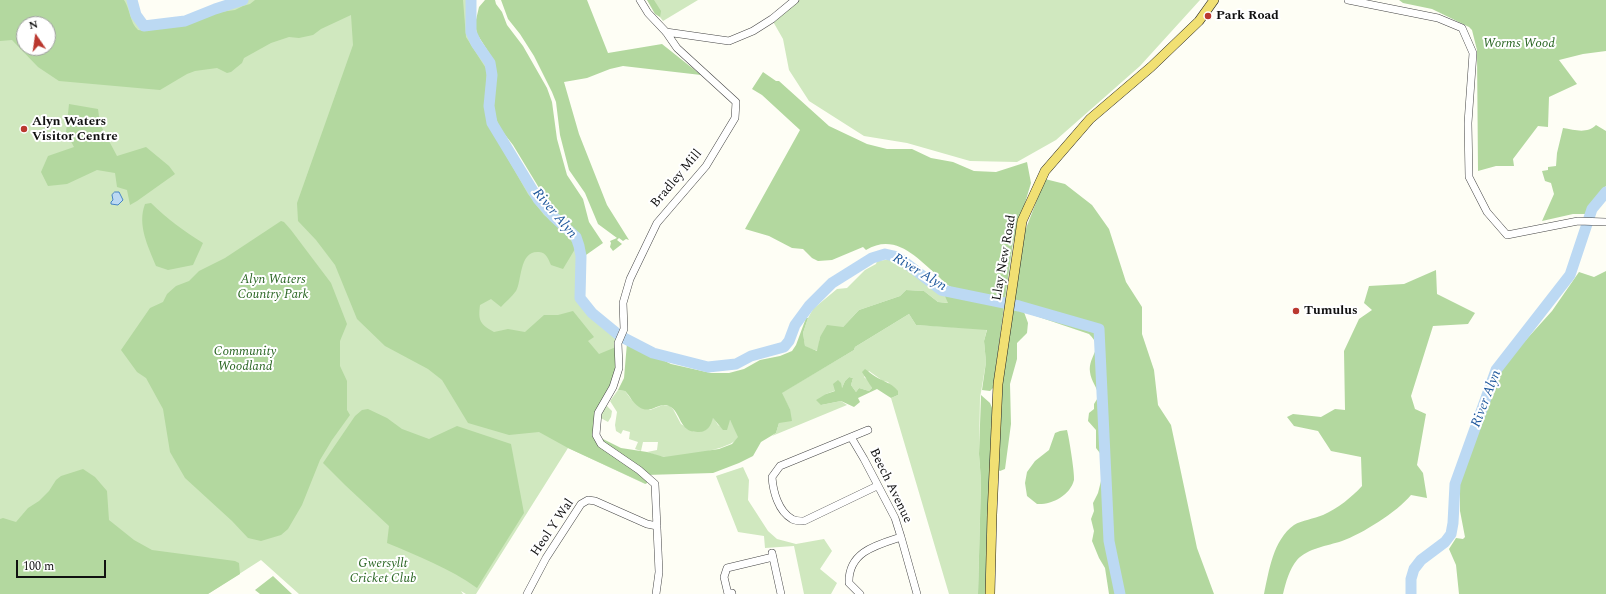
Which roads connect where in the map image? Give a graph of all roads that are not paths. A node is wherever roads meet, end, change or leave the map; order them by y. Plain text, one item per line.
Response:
1 (640, 0) edge
2 (795, 0) edge
3 (1214, 0) edge
4 (1348, 0) edge
5 (666, 32) junction
6 (1606, 222) edge
7 (868, 430) dead end
8 (851, 437) junction
9 (877, 486) junction
10 (657, 526) junction
11 (901, 537) junction
12 (732, 593) edge
13 (862, 593) edge
14 (527, 594) edge
15 (656, 594) edge
16 (781, 594) edge
17 (917, 594) edge
18 (990, 594) edge

1 - 5 street
2 - 5 street
3 - 18 main road, Llay New Road
4 - 6 street
5 - 10 street, Bradley Mill
7 - 8 street
8 - 9 street, Beech Avenue
8 - 9 street
9 - 11 street, Beech Avenue
10 - 14 street, Heol Y Wal
10 - 15 street
11 - 13 street
11 - 17 street, Beech Avenue
12 - 16 street

